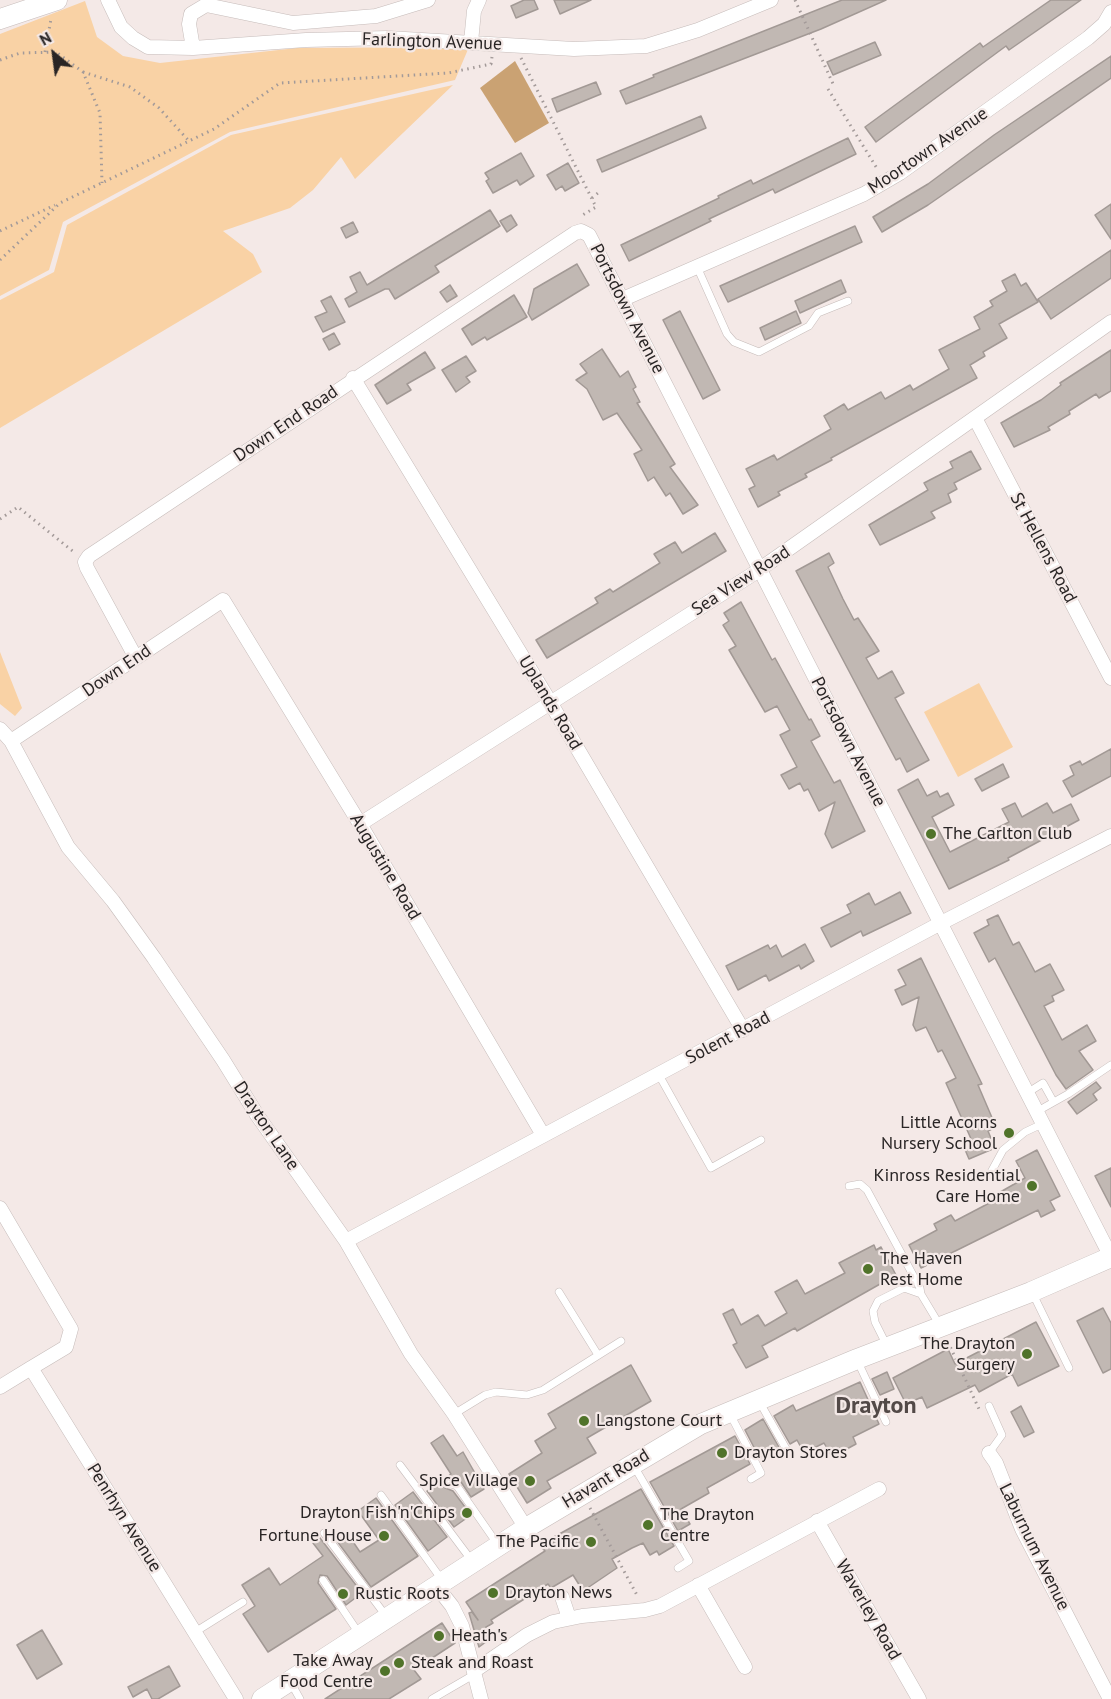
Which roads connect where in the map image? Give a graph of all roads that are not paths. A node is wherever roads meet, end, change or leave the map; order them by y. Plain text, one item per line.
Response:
1 (56, 0) edge
2 (108, 0) edge
3 (428, 0) edge
4 (479, 0) edge
5 (771, 0) edge
6 (1111, 12) edge
7 (0, 20) edge
8 (471, 42) junction
9 (192, 48) junction
10 (581, 231) joint
11 (698, 269) junction
12 (623, 299) junction
13 (848, 301) dead end
14 (1111, 322) edge
15 (353, 378) junction
16 (975, 418) junction
17 (760, 570) junction
18 (223, 600) joint
19 (136, 658) junction
20 (1111, 678) edge
21 (550, 702) junction
22 (0, 729) edge
23 (11, 741) junction
24 (360, 824) junction
25 (1111, 836) edge
26 (942, 923) junction
27 (743, 1030) junction
28 (1111, 1065) edge
29 (659, 1075) junction
30 (1027, 1093) junction
31 (1053, 1101) junction
32 (1039, 1118) junction
33 (543, 1135) junction
34 (761, 1140) dead end
35 (990, 1174) dead end
36 (849, 1186) dead end
37 (0, 1208) edge
38 (346, 1242) junction
39 (1111, 1257) edge
40 (559, 1292) dead end
41 (1031, 1292) junction
42 (921, 1294) junction
43 (941, 1326) junction
44 (621, 1341) dead end
45 (888, 1347) junction
46 (598, 1355) junction
47 (857, 1359) junction
48 (32, 1368) junction
49 (1068, 1368) dead end
50 (0, 1387) edge
51 (758, 1399) junction
52 (989, 1406) dead end
53 (729, 1412) junction
54 (454, 1414) junction
55 (886, 1422) dead end
56 (989, 1453) joint
57 (789, 1454) dead end
58 (632, 1463) junction
59 (400, 1465) dead end
60 (751, 1479) dead end
61 (445, 1482) dead end
62 (879, 1489) dead end
63 (381, 1495) dead end
64 (817, 1521) junction
65 (526, 1528) junction
66 (324, 1533) dead end
67 (498, 1546) junction
68 (473, 1563) junction
69 (678, 1568) dead end
70 (323, 1580) dead end
71 (440, 1585) junction
72 (698, 1585) junction
73 (562, 1597) dead end
74 (243, 1602) dead end
75 (388, 1618) junction
76 (569, 1618) junction
77 (195, 1632) junction
78 (361, 1635) junction
79 (745, 1667) dead end
80 (475, 1673) junction
81 (290, 1681) junction
82 (236, 1699) edge
83 (262, 1699) edge
84 (300, 1699) edge
85 (432, 1699) edge
86 (482, 1699) edge
87 (919, 1699) edge
88 (1110, 1699) edge

1 - 7 street
2 - 9 street, Farlington Avenue
3 - 9 street
4 - 8 street
5 - 8 street, Farlington Avenue
6 - 11 street, Moortown Avenue
8 - 9 street, Farlington Avenue
10 - 12 street, Portsdown Avenue
10 - 15 street, Down End Road
11 - 12 street, Moortown Avenue
11 - 13 lane
12 - 17 street, Portsdown Avenue
14 - 16 street, Sea View Road
15 - 19 street, Down End Road
15 - 21 street, Uplands Road
16 - 17 street, Sea View Road
16 - 20 street, St Hellens Road
17 - 21 street, Sea View Road
17 - 26 street, Portsdown Avenue
18 - 19 street, Down End
18 - 24 street, Augustine Road
19 - 23 street, Down End
21 - 24 street, Sea View Road
21 - 27 street, Uplands Road
22 - 23 street, Drayton Lane
23 - 38 street, Drayton Lane
24 - 33 street, Augustine Road
25 - 26 street, Solent Road
26 - 27 street, Solent Road
26 - 30 street, Portsdown Avenue
27 - 29 street, Solent Road
28 - 31 lane
29 - 33 street, Solent Road
29 - 34 lane
30 - 31 lane
30 - 32 street, Portsdown Avenue
31 - 32 lane
32 - 35 lane
32 - 39 street, Portsdown Avenue
33 - 38 street, Solent Road
36 - 42 lane
37 - 48 street
38 - 54 street, Drayton Lane
39 - 41 street, Havant Road
40 - 46 lane
41 - 43 street, Havant Road
41 - 49 lane
42 - 43 lane
42 - 45 lane
43 - 45 street, Havant Road
44 - 46 lane
45 - 47 street, Havant Road
46 - 54 lane
47 - 51 street, Havant Road
47 - 55 lane
48 - 50 street
48 - 77 street, Penrhyn Avenue
51 - 53 street, Havant Road
51 - 57 lane
52 - 56 lane
53 - 58 street, Havant Road
53 - 60 lane
54 - 65 street, Drayton Lane
56 - 88 street, Laburnum Avenue
58 - 65 street, Havant Road
58 - 69 lane
59 - 68 lane
61 - 67 lane
62 - 64 street
63 - 71 lane
64 - 72 street
64 - 87 street, Waverley Road
65 - 67 street, Havant Road
66 - 75 lane
67 - 68 street, Havant Road
68 - 71 street, Havant Road
70 - 78 lane
71 - 75 street, Havant Road
71 - 80 street
72 - 76 street
72 - 79 street
73 - 76 street
74 - 77 lane
75 - 78 street, Havant Road
76 - 80 street
77 - 82 street, Penrhyn Avenue
78 - 81 street, Havant Road
80 - 85 lane
80 - 86 street
81 - 83 street, Havant Road
81 - 84 lane

